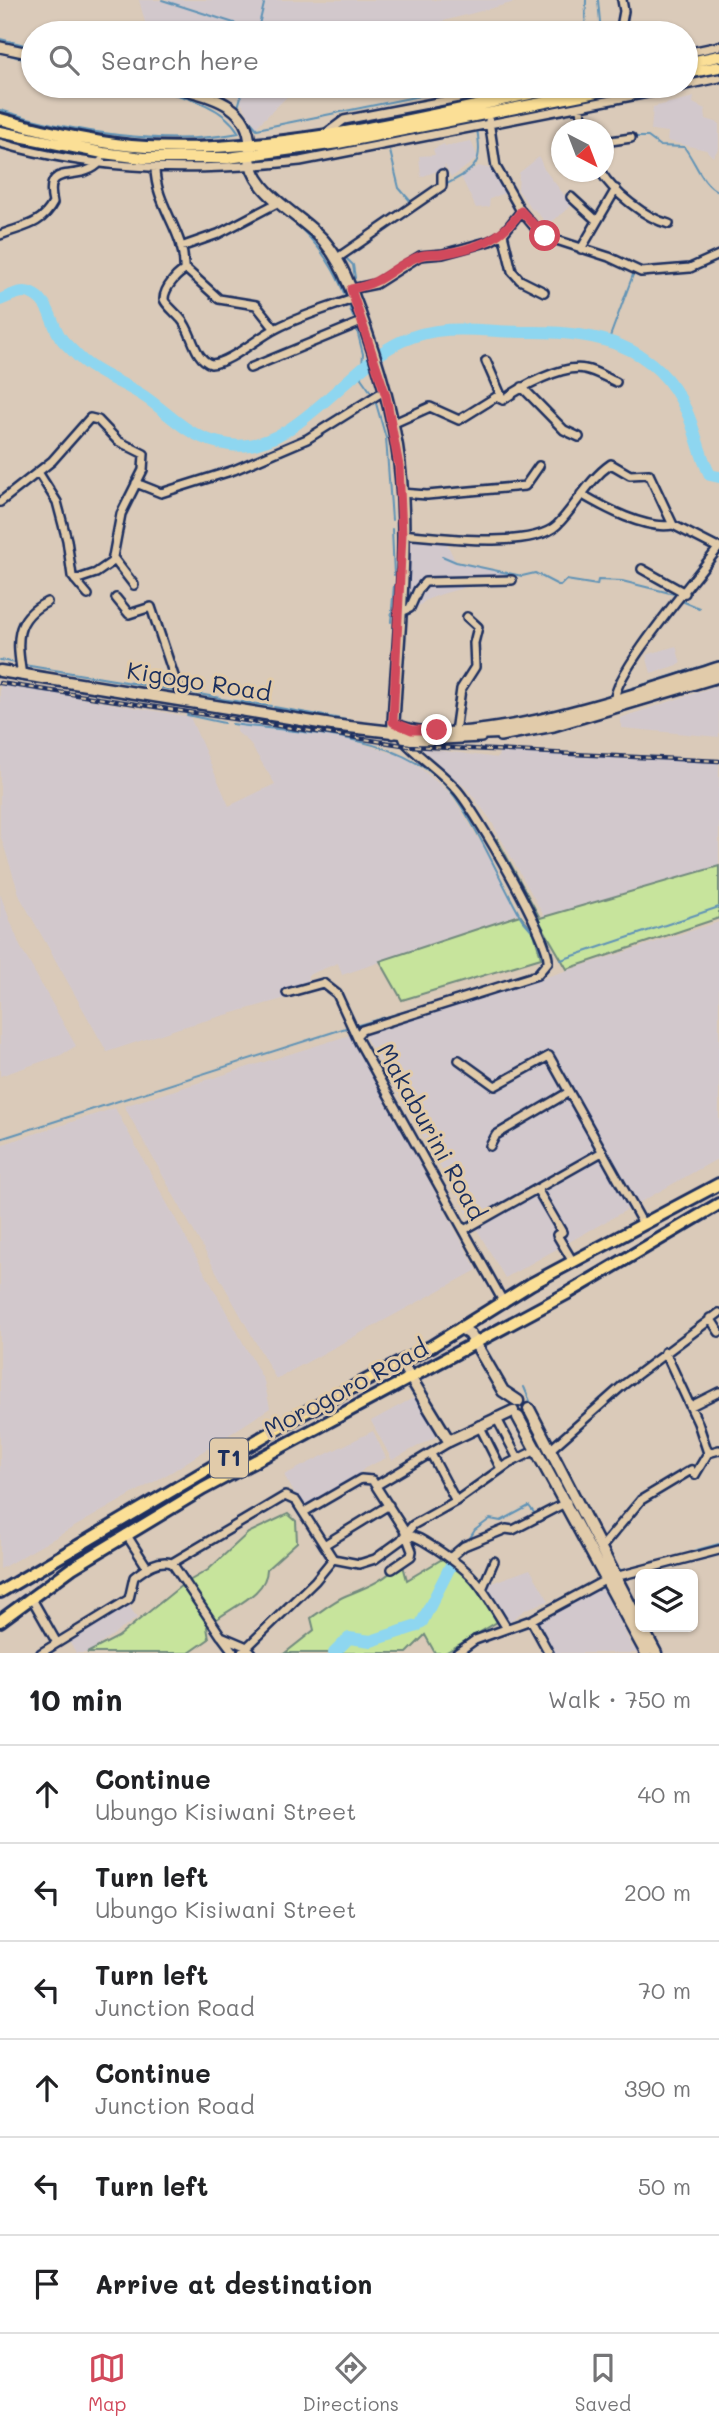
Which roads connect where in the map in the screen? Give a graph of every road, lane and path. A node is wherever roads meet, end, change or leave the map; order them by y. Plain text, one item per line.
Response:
1 (622, 0) edge
2 (622, 21) edge
3 (719, 46) edge
4 (0, 47) edge
5 (698, 50) edge
6 (21, 51) edge
7 (719, 56) edge
8 (698, 60) edge
9 (719, 67) edge
10 (698, 71) edge
11 (719, 78) edge
12 (698, 82) edge
13 (212, 98) edge
14 (461, 98) edge
15 (505, 98) edge
16 (576, 98) edge
17 (622, 98) edge
18 (579, 107) junction
19 (0, 119) edge
20 (488, 119) junction
21 (583, 119) edge
22 (0, 132) edge
23 (324, 134) junction
24 (631, 138) dead end
25 (614, 141) edge
26 (0, 143) edge
27 (250, 156) junction
28 (102, 158) junction
29 (155, 169) junction
30 (442, 173) dead end
31 (607, 182) edge
32 (616, 189) junction
33 (571, 197) dead end
34 (279, 202) junction
35 (521, 211) junction
36 (596, 219) junction
37 (668, 225) dead end
38 (503, 234) junction
39 (0, 235) edge
40 (181, 247) junction
41 (581, 249) junction
42 (719, 255) edge
43 (335, 259) junction
44 (184, 270) junction
45 (544, 292) dead end
46 (352, 294) junction
47 (359, 317) junction
48 (275, 329) junction
49 (486, 361) dead end
50 (250, 368) dead end
51 (377, 381) junction
52 (616, 382) dead end
53 (522, 387) junction
54 (379, 394) junction
55 (503, 400) junction
56 (391, 420) junction
57 (579, 437) dead end
58 (539, 466) dead end
59 (38, 472) junction
60 (136, 483) junction
61 (401, 493) junction
62 (581, 494) junction
63 (0, 502) edge
64 (673, 525) junction
65 (402, 534) junction
66 (719, 547) edge
67 (114, 559) junction
68 (642, 569) dead end
69 (75, 580) junction
70 (512, 580) dead end
71 (134, 585) dead end
72 (685, 593) junction
73 (88, 595) dead end
74 (116, 598) dead end
75 (47, 602) dead end
76 (399, 613) junction
77 (467, 617) dead end
78 (719, 666) edge
79 (0, 671) edge
80 (719, 672) edge
81 (22, 676) junction
82 (719, 678) edge
83 (182, 700) junction
84 (615, 701) junction
85 (398, 733) junction
86 (455, 733) junction
87 (286, 993) dead end
88 (358, 1034) junction
89 (459, 1060) dead end
90 (569, 1092) junction
91 (490, 1146) dead end
92 (602, 1152) junction
93 (719, 1184) edge
94 (537, 1189) junction
95 (719, 1204) edge
96 (643, 1224) junction
97 (464, 1230) junction
98 (573, 1262) junction
99 (504, 1303) junction
100 (719, 1313) edge
101 (710, 1318) junction
102 (461, 1328) junction
103 (719, 1332) edge
104 (475, 1343) junction
105 (665, 1352) junction
106 (401, 1362) junction
107 (409, 1380) junction
108 (505, 1392) junction
109 (719, 1392) edge
110 (519, 1401) junction
111 (691, 1406) junction
112 (529, 1409) junction
113 (515, 1414) junction
114 (495, 1417) junction
115 (479, 1425) junction
116 (451, 1441) junction
117 (538, 1447) junction
118 (551, 1449) junction
119 (719, 1450) edge
120 (708, 1453) junction
121 (431, 1454) junction
122 (517, 1457) junction
123 (500, 1467) junction
124 (377, 1485) junction
125 (468, 1489) junction
126 (456, 1501) junction
127 (567, 1503) junction
128 (389, 1505) junction
129 (303, 1512) junction
130 (126, 1534) junction
131 (406, 1534) junction
132 (324, 1545) junction
133 (601, 1548) junction
134 (719, 1550) edge
135 (451, 1557) junction
136 (333, 1559) junction
137 (494, 1561) dead end
138 (172, 1563) junction
139 (146, 1567) junction
140 (392, 1569) dead end
141 (611, 1578) junction
142 (483, 1587) junction
143 (0, 1592) edge
144 (32, 1599) junction
145 (635, 1616) edge
146 (531, 1620) junction
147 (0, 1621) edge
148 (506, 1627) junction
149 (645, 1632) edge
150 (222, 1636) junction
151 (57, 1643) junction
152 (247, 1651) edge
153 (41, 1653) edge
154 (234, 1653) edge
155 (457, 1653) edge
156 (550, 1653) edge
157 (646, 1653) edge
158 (656, 1653) edge

1 - 2 street
3 - 5 street
4 - 6 street
7 - 8 main road
9 - 10 main road
11 - 12 street
13 - 27 street
14 - 23 street
15 - 23 main road
16 - 20 main road
17 - 18 street
18 - 20 street
18 - 21 street
19 - 27 main road
20 - 27 main road
20 - 35 street
22 - 28 main road
23 - 27 main road
24 - 25 street
26 - 28 street
27 - 28 main road
27 - 29 street
27 - 34 main road
28 - 29 street
28 - 39 street
29 - 40 street
30 - 43 street
31 - 32 street
32 - 36 street
32 - 37 street
33 - 36 street
34 - 40 street
34 - 43 main road
35 - 38 street
35 - 41 street
36 - 41 street
38 - 45 street
38 - 46 street
40 - 44 street
41 - 42 street
43 - 46 main road
44 - 48 street
44 - 48 street
46 - 47 main road
46 - 48 street
47 - 50 street
47 - 51 main road
49 - 55 street
51 - 54 main road
51 - 56 main road
52 - 53 street
53 - 55 street
53 - 57 street
54 - 56 main road
54 - 60 street
55 - 56 street
56 - 61 main road
58 - 61 street
59 - 60 street
59 - 63 street
59 - 69 street
60 - 67 street
61 - 65 main road
62 - 64 street
62 - 64 street
62 - 65 street
64 - 66 street
65 - 76 main road
66 - 72 street
67 - 69 street
67 - 71 street
68 - 72 street
69 - 73 street
70 - 76 street
72 - 84 street
74 - 83 street
75 - 81 street
76 - 85 main road
77 - 86 street
78 - 84 street
79 - 81 main road, Kigogo Road
80 - 84 main road, Kigogo Road
81 - 83 main road, Kigogo Road
82 - 85 street
83 - 85 main road, Kigogo Road
84 - 86 main road, Kigogo Road
85 - 86 main road, Kigogo Road
85 - 88 street, Makaburini Road
87 - 88 street
88 - 97 street, Makaburini Road
89 - 90 street
90 - 91 street
90 - 92 street
92 - 94 street
92 - 96 street
93 - 96 main road, Morogoro Road / T1
94 - 97 street
94 - 98 street
95 - 104 main road, Morogoro Road / T1
96 - 98 main road, Morogoro Road / T1
97 - 99 street, Makaburini Road
98 - 99 main road, Morogoro Road / T1
99 - 102 main road, Morogoro Road / T1
100 - 101 street
101 - 103 street
101 - 105 street
102 - 104 main road
102 - 106 main road, Morogoro Road / T1
104 - 107 main road, Morogoro Road / T1
104 - 108 main road
105 - 111 street
105 - 118 street
106 - 107 main road
106 - 143 main road, Morogoro Road / T1
107 - 116 main road
107 - 130 main road, Morogoro Road / T1
108 - 110 main road
108 - 114 main road
109 - 111 street
110 - 112 main road
110 - 113 main road
111 - 120 street
112 - 113 main road
112 - 118 main road
113 - 114 main road
113 - 117 main road
114 - 115 main road
114 - 122 street
115 - 116 main road
115 - 123 street
116 - 121 street
117 - 122 street
117 - 125 street
117 - 127 main road
118 - 133 main road
119 - 120 street
120 - 133 street
121 - 124 street
121 - 126 street
122 - 123 street
123 - 125 street
124 - 128 street
124 - 129 street
125 - 126 street
126 - 131 street
127 - 135 street
127 - 141 main road
128 - 131 street
128 - 132 street
129 - 132 street
129 - 138 street
130 - 139 street
130 - 144 main road, Morogoro Road / T1
131 - 135 street
131 - 136 street
131 - 140 street
132 - 136 street
133 - 141 main road
134 - 141 street
135 - 142 street
136 - 152 street
137 - 142 street
138 - 139 street
138 - 150 street
139 - 151 street
141 - 145 main road
141 - 146 street
141 - 157 main road
142 - 148 street
144 - 147 main road, Morogoro Road / T1
144 - 151 street
146 - 148 street
146 - 156 street
148 - 155 street
149 - 158 main road
150 - 152 street
150 - 154 street
151 - 153 street

